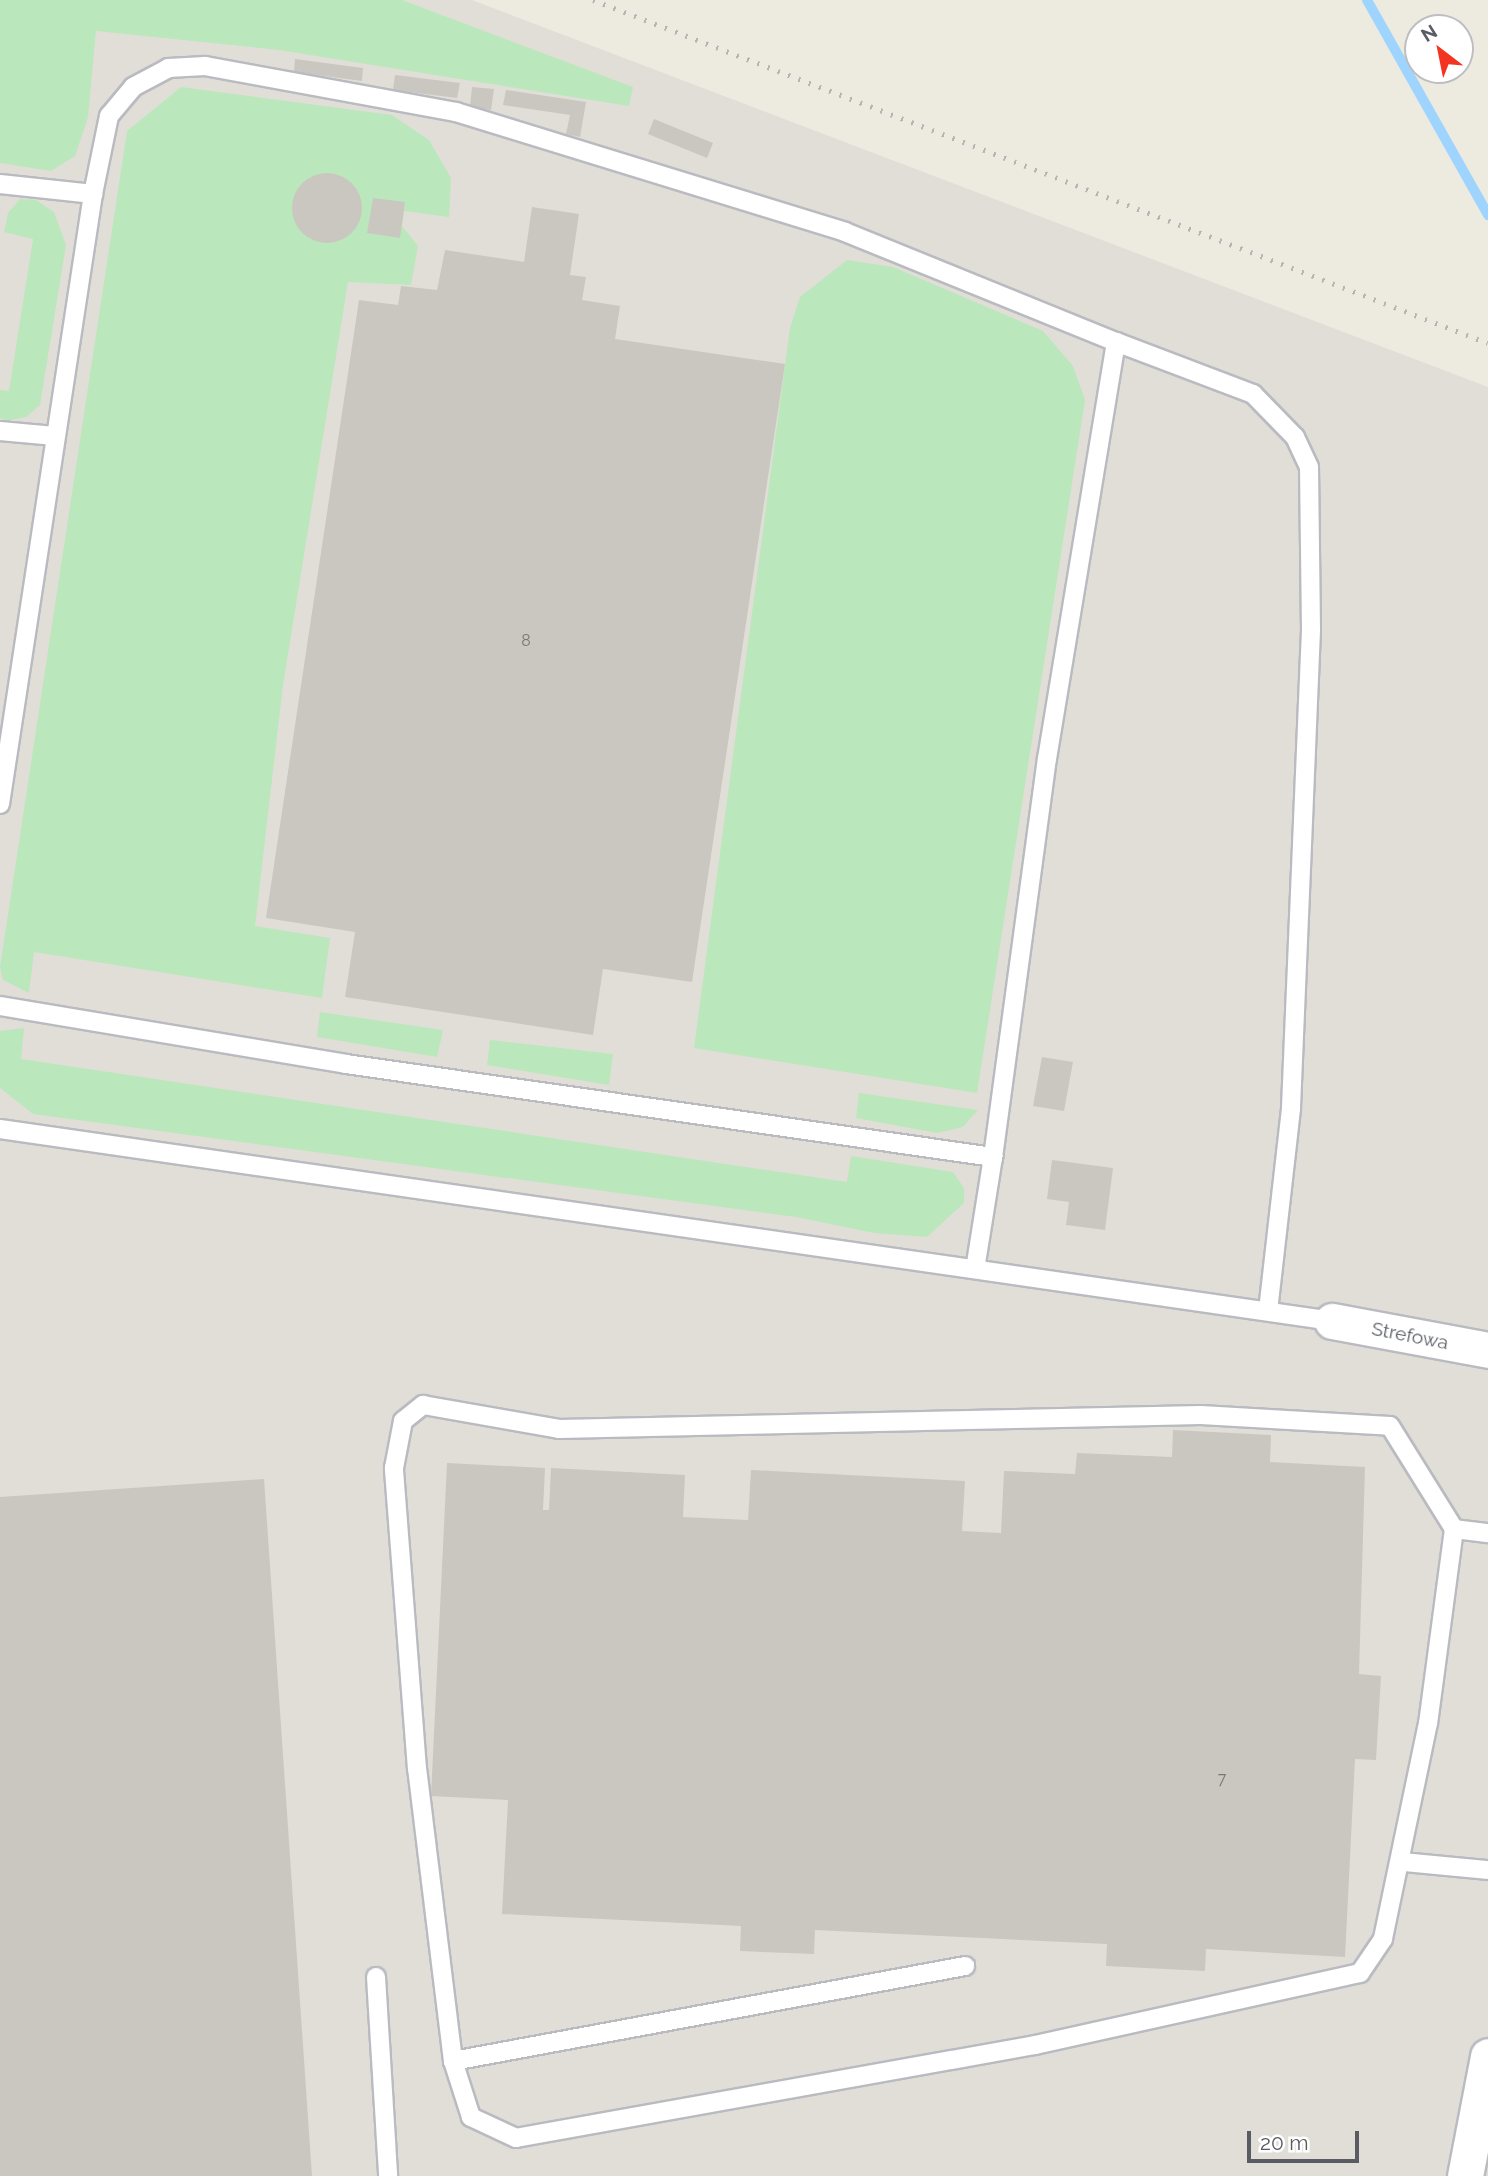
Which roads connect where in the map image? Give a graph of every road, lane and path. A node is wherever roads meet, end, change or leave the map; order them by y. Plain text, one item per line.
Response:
1 (0, 184) edge
2 (93, 194) junction
3 (1116, 342) junction
4 (0, 431) edge
5 (55, 436) junction
6 (0, 804) edge
7 (0, 1006) edge
8 (0, 1129) edge
9 (993, 1157) junction
10 (975, 1269) junction
11 (1268, 1311) junction
12 (1332, 1321) joint
13 (1488, 1350) edge
14 (1454, 1529) junction
15 (1488, 1533) edge
16 (1403, 1862) junction
17 (1488, 1870) edge
18 (965, 1966) dead end
19 (376, 1977) dead end
20 (1488, 2056) edge
21 (453, 2061) junction
22 (388, 2176) edge
23 (1465, 2176) edge

1 - 2 lane
2 - 3 lane
2 - 5 lane
3 - 9 lane
3 - 11 lane
4 - 5 lane
5 - 6 lane
7 - 9 lane
8 - 10 lane
9 - 10 lane
10 - 11 lane
11 - 12 lane
12 - 13 street, Strefowa
14 - 15 lane
14 - 16 lane
14 - 21 lane
16 - 17 lane
16 - 21 lane
18 - 21 lane
19 - 22 lane
20 - 23 street

